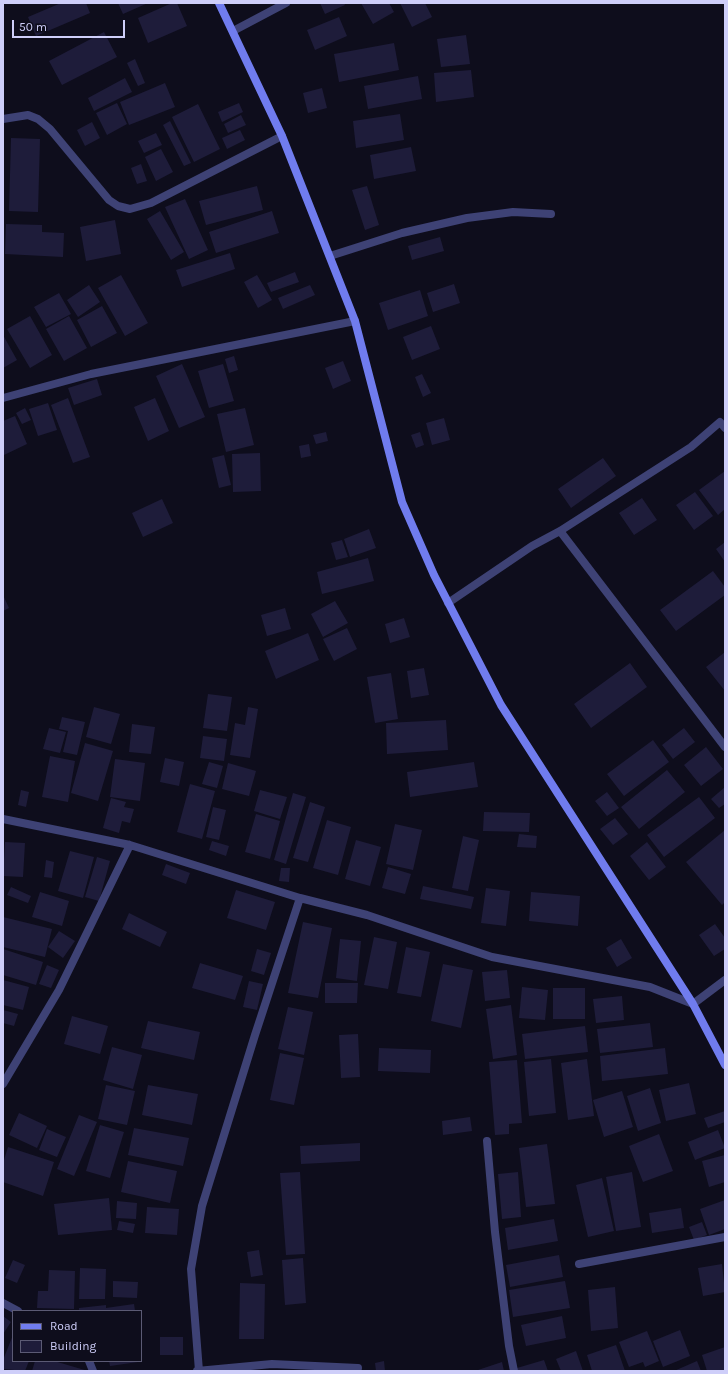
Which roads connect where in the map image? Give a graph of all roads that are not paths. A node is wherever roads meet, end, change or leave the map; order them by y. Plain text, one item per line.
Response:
1 (219, 3) edge
2 (286, 3) edge
3 (233, 31) junction
4 (3, 119) edge
5 (282, 136) junction
6 (550, 214) dead end
7 (330, 256) junction
8 (355, 321) junction
9 (3, 398) edge
10 (723, 422) edge
11 (560, 532) junction
12 (448, 603) junction
13 (725, 747) edge
14 (3, 819) edge
15 (130, 845) junction
16 (300, 898) junction
17 (725, 980) edge
18 (694, 1004) junction
19 (725, 1065) edge
20 (3, 1084) edge
21 (487, 1141) dead end
22 (725, 1237) edge
23 (580, 1264) dead end
24 (3, 1303) edge
25 (16, 1310) edge
26 (358, 1368) dead end
27 (198, 1371) edge
28 (514, 1371) edge

1 - 3 main road
2 - 3 street
3 - 5 main road
4 - 5 street
5 - 7 main road
6 - 7 street
7 - 8 main road
8 - 9 street
8 - 12 main road
10 - 11 street
11 - 12 street
11 - 13 street
12 - 18 main road
14 - 15 street
15 - 16 street
15 - 20 street
16 - 18 street
16 - 27 street
17 - 18 street
18 - 19 main road
21 - 28 street
22 - 23 street
24 - 25 street
26 - 27 street

